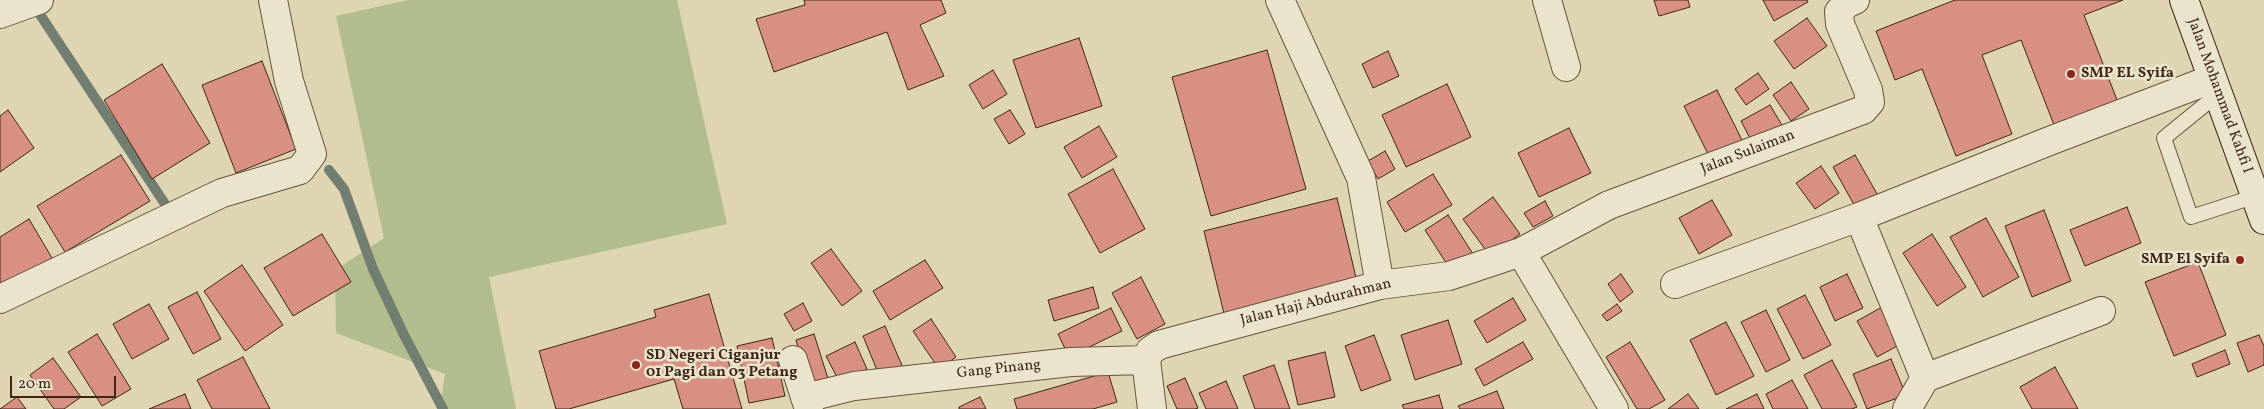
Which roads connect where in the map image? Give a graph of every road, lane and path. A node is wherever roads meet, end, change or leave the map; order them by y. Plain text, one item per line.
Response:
1 (39, 0) edge
2 (273, 0) edge
3 (1547, 0) edge
4 (1855, 0) edge
5 (2184, 0) edge
6 (1290, 2) edge
7 (0, 14) edge
8 (1566, 66) dead end
9 (2215, 86) junction
10 (2260, 200) edge
11 (1859, 217) junction
12 (1521, 252) junction
13 (1380, 284) junction
14 (1675, 284) dead end
15 (0, 298) edge
16 (2101, 310) dead end
17 (793, 360) dead end
18 (1146, 360) junction
19 (1925, 378) junction
20 (807, 403) edge
21 (1152, 409) edge
22 (1614, 409) edge
23 (1907, 409) edge

1 - 7 street
2 - 15 street
3 - 8 street
4 - 12 street, Jalan Sulaiman
5 - 9 street, Jalan Mohammad Kahfi I
6 - 13 street
9 - 10 street, Jalan Mohammad Kahfi I
9 - 10 lane
9 - 11 street
11 - 14 street
11 - 19 street
12 - 13 street, Jalan Haji Abdurahman
12 - 22 street
13 - 18 street, Jalan Haji Abdurahman
16 - 19 street
17 - 20 street
18 - 20 street, Gang Pinang
18 - 21 street
19 - 23 street

